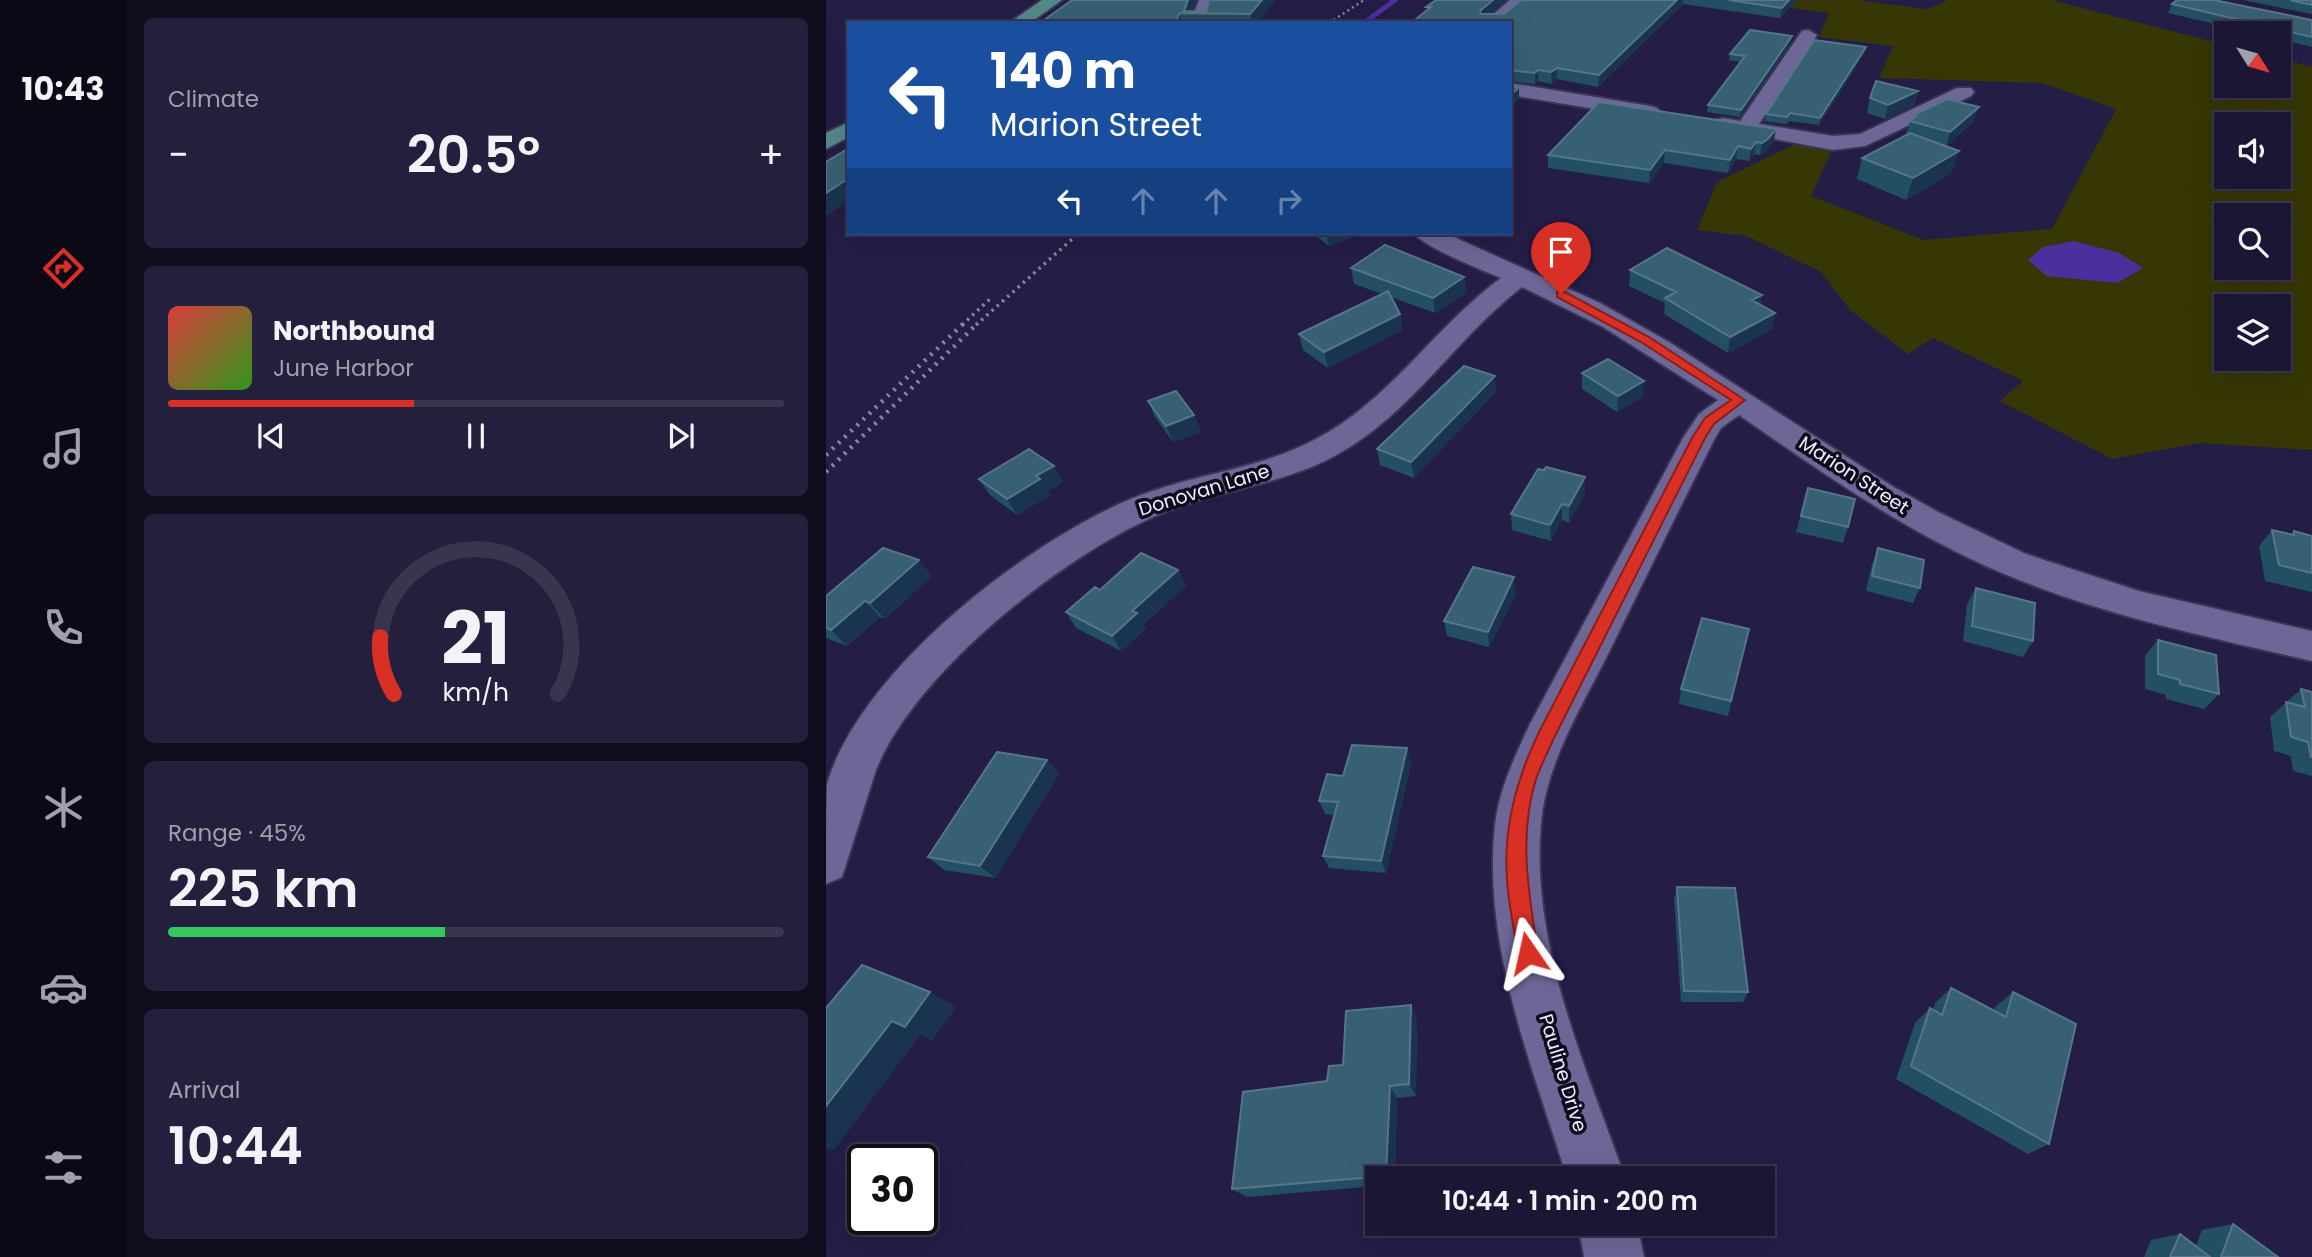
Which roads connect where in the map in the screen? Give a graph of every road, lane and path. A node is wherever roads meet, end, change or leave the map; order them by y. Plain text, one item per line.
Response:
1 (1054, 0) edge
2 (1207, 0) edge
3 (1521, 0) edge
4 (1020, 21) edge
5 (1200, 21) edge
6 (1495, 21) edge
7 (1808, 35) dead end
8 (1512, 89) edge
9 (1964, 92) dead end
10 (1664, 114) edge
11 (1705, 121) edge
12 (1746, 128) junction
13 (847, 129) edge
14 (826, 142) edge
15 (1430, 235) edge
16 (1520, 276) junction
17 (1739, 400) junction
18 (2312, 646) edge
19 (826, 862) edge
20 (1592, 1166) edge
21 (1610, 1236) edge
22 (1614, 1257) edge

1 - 4 main road
2 - 5 street
3 - 6 street
7 - 12 street
8 - 10 street
9 - 12 street
11 - 12 street
13 - 14 main road
15 - 16 street, Marion Street
16 - 17 street, Marion Street
16 - 19 street, Donovan Lane
17 - 18 street, Marion Street
17 - 20 street, Pauline Drive
21 - 22 street

